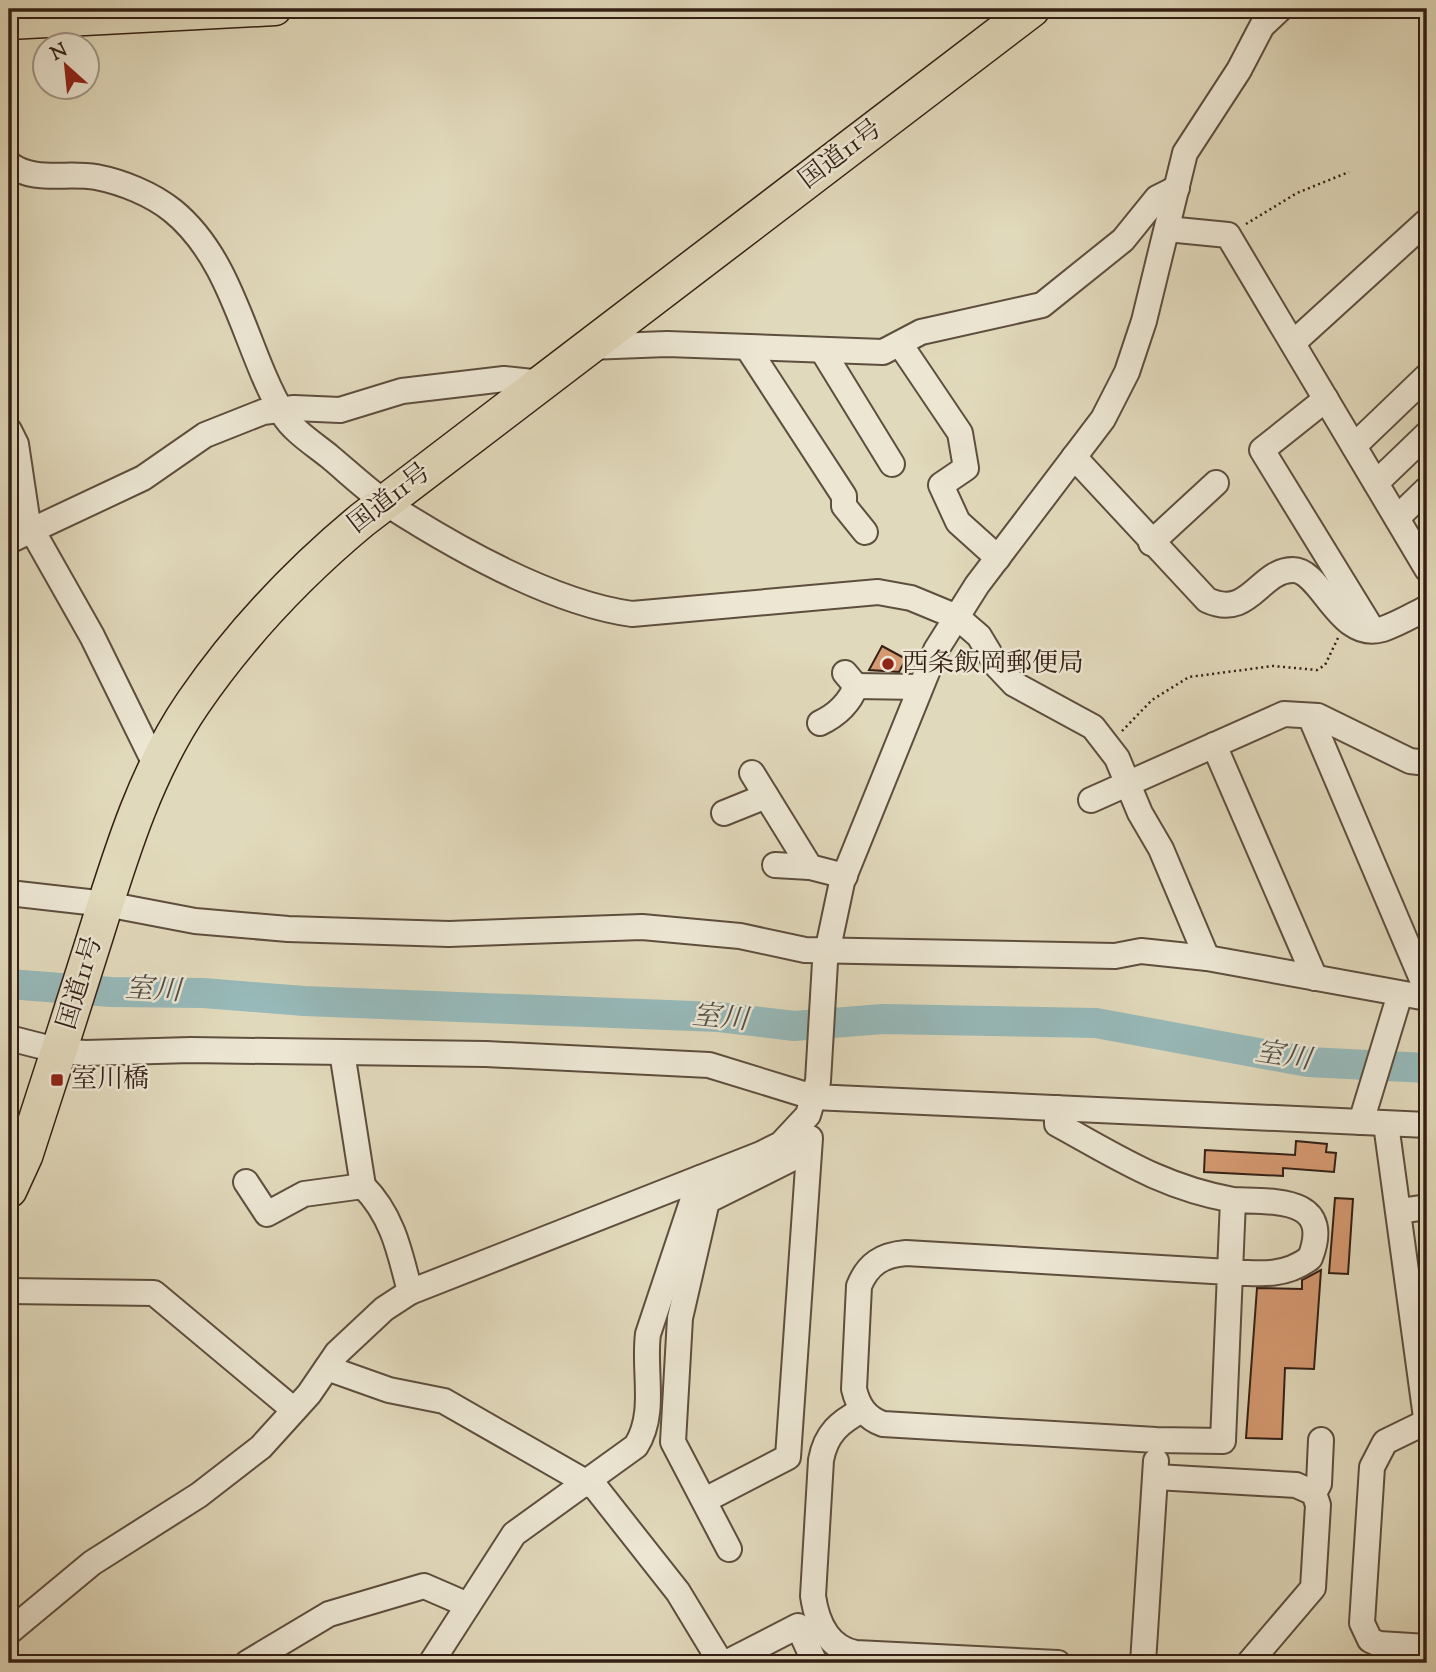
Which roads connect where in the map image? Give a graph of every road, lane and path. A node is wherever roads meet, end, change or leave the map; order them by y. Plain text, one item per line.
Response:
1 (266, 9) edge
2 (1032, 9) edge
3 (1278, 9) edge
4 (139, 13) edge
5 (9, 23) edge
6 (9, 164) edge
7 (1349, 172) dead end
8 (1177, 188) junction
9 (1427, 221) edge
10 (1167, 229) junction
11 (1228, 235) junction
12 (1293, 343) junction
13 (900, 344) junction
14 (589, 346) junction
15 (747, 347) junction
16 (822, 350) junction
17 (1427, 376) edge
18 (542, 383) junction
19 (1326, 399) junction
20 (280, 409) junction
21 (9, 430) edge
22 (1427, 434) edge
23 (1354, 446) junction
24 (1074, 457) junction
25 (892, 464) dead end
26 (1216, 483) dead end
27 (1376, 483) junction
28 (1427, 489) edge
29 (385, 502) junction
30 (1396, 518) junction
31 (865, 532) dead end
32 (23, 534) edge
33 (1151, 543) junction
34 (998, 558) junction
35 (1427, 569) edge
36 (1427, 608) edge
37 (957, 617) junction
38 (1372, 629) junction
39 (920, 687) junction
40 (1310, 716) junction
41 (820, 723) dead end
42 (1214, 745) junction
43 (1108, 746) junction
44 (1427, 763) edge
45 (157, 768) junction
46 (752, 773) dead end
47 (1127, 783) junction
48 (766, 796) junction
49 (1091, 800) dead end
50 (724, 813) dead end
51 (775, 865) dead end
52 (810, 867) junction
53 (845, 876) junction
54 (9, 894) edge
55 (105, 906) junction
56 (827, 955) junction
57 (1207, 958) junction
58 (1315, 978) junction
59 (1427, 990) edge
60 (1427, 998) edge
61 (1397, 1002) junction
62 (9, 1038) edge
63 (61, 1046) junction
64 (342, 1052) junction
65 (816, 1089) junction
66 (1057, 1108) junction
67 (1363, 1113) junction
68 (802, 1122) junction
69 (1386, 1124) junction
70 (1427, 1125) edge
71 (807, 1151) junction
72 (700, 1178) junction
73 (246, 1182) dead end
74 (363, 1186) junction
75 (9, 1190) edge
76 (1233, 1200) junction
77 (1427, 1207) edge
78 (1400, 1210) junction
79 (1229, 1272) junction
80 (9, 1291) edge
81 (410, 1292) junction
82 (327, 1368) junction
83 (294, 1410) junction
84 (862, 1410) junction
85 (1427, 1423) edge
86 (1156, 1440) junction
87 (1321, 1440) dead end
88 (1156, 1477) junction
89 (585, 1482) junction
90 (1314, 1493) junction
91 (705, 1500) junction
92 (729, 1549) dead end
93 (468, 1605) junction
94 (9, 1632) edge
95 (1427, 1647) edge
96 (247, 1663) edge
97 (431, 1663) edge
98 (723, 1663) edge
99 (815, 1663) edge
100 (1058, 1663) edge
101 (1143, 1663) edge
102 (1249, 1663) edge

1 - 4 main road
2 - 14 highway, 国道11号
3 - 8 street
4 - 5 main road
6 - 20 street
7 - 11 path
8 - 10 street
8 - 13 street
9 - 12 street
10 - 11 street
10 - 24 street
11 - 12 street
12 - 19 street
13 - 16 street
13 - 34 street
14 - 15 street
14 - 18 highway, 国道11号
15 - 16 street
15 - 31 street
16 - 25 street
17 - 23 street
18 - 20 street
18 - 29 highway, 国道11号
19 - 23 street
19 - 38 street
20 - 29 street
20 - 32 street
21 - 32 street
22 - 27 street
23 - 27 street
24 - 33 street
24 - 34 street
26 - 33 street
27 - 30 street
28 - 30 street
29 - 37 street
29 - 45 highway, 国道11号
30 - 35 street
32 - 45 street
33 - 38 street
34 - 37 street
36 - 38 street
37 - 39 street
37 - 43 street
38 - 43 path
39 - 41 street
39 - 53 street
40 - 42 street
40 - 44 street
40 - 59 street
42 - 47 street
42 - 58 street
43 - 47 street
45 - 55 highway, 国道11号
46 - 48 street
47 - 49 street
47 - 57 street
48 - 50 street
48 - 52 street
51 - 52 street
52 - 53 street
53 - 56 street
54 - 55 street
55 - 56 street
55 - 63 highway, 国道11号
56 - 57 street
56 - 65 street
57 - 58 street
58 - 61 street
60 - 61 street
61 - 67 street
62 - 63 street
63 - 64 street
63 - 75 highway, 国道11号
64 - 65 street
64 - 74 street
65 - 66 street
65 - 68 street
66 - 67 street
66 - 76 street
67 - 69 street
68 - 71 street
68 - 72 street
69 - 70 street
69 - 78 street
71 - 91 street
71 - 91 street
72 - 81 street
72 - 89 street
73 - 74 street
74 - 81 street
76 - 79 street
76 - 79 street
77 - 78 street
78 - 85 street
79 - 84 street
79 - 86 street
80 - 83 street
81 - 82 street
82 - 83 street
82 - 89 street
83 - 94 street
84 - 86 street
84 - 100 street
85 - 95 street
86 - 88 street
87 - 90 street
88 - 90 street
88 - 101 street
89 - 93 street
89 - 98 street
90 - 102 street
91 - 92 street
93 - 96 street
93 - 97 street
98 - 99 street

